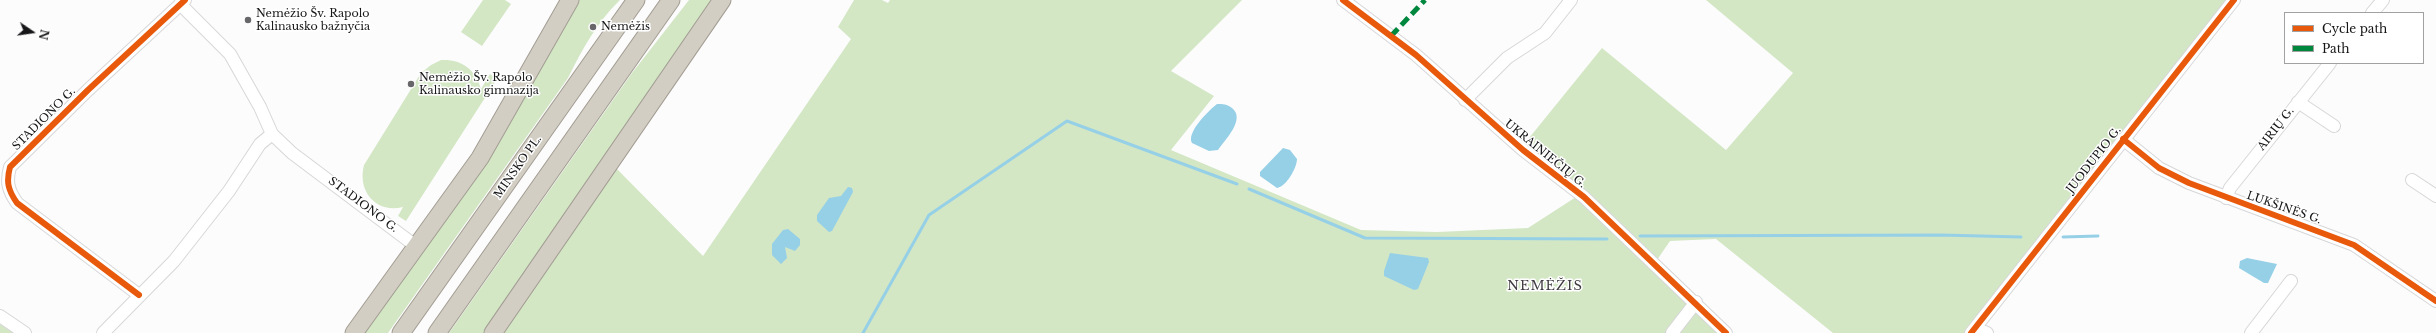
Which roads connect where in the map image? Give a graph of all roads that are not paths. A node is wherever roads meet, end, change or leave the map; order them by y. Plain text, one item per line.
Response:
1 (570, 0) edge
2 (636, 0) edge
3 (671, 0) edge
4 (722, 0) edge
5 (1343, 0) edge
6 (1571, 0) edge
7 (2234, 0) edge
8 (2383, 0) edge
9 (182, 2) edge
10 (2373, 12) edge
11 (2329, 64) edge
12 (1465, 100) junction
13 (2298, 102) junction
14 (2334, 126) dead end
15 (272, 134) junction
16 (2124, 139) junction
17 (2412, 180) dead end
18 (2436, 196) edge
19 (2226, 198) junction
20 (417, 247) junction
21 (2292, 281) dead end
22 (139, 295) junction
23 (2436, 301) edge
24 (1696, 302) junction
25 (0, 316) edge
26 (1973, 330) edge
27 (25, 333) edge
28 (103, 333) edge
29 (354, 333) edge
30 (401, 333) edge
31 (437, 333) edge
32 (493, 333) edge
33 (1672, 333) edge
34 (1726, 333) edge
35 (1987, 333) edge
36 (2251, 333) edge

1 - 20 highway
2 - 30 highway, MINSKO PL.
3 - 31 highway
4 - 32 highway
5 - 12 street, UKRAINIEČIŲ G.
6 - 12 street
7 - 16 street, JUODUPIO G.
8 - 10 street
9 - 15 street, STADIONO G.
9 - 22 street, STADIONO G.
11 - 13 street, AIRIŲ G.
12 - 24 street, UKRAINIEČIŲ G.
13 - 14 street
13 - 19 street, AIRIŲ G.
15 - 20 street, STADIONO G.
15 - 22 street
16 - 19 street, LUKŠINĖS G.
16 - 26 street, JUODUPIO G.
17 - 18 street
19 - 23 street, LUKŠINĖS G.
20 - 29 highway
21 - 36 street
22 - 28 street
24 - 33 street
24 - 34 street, UKRAINIEČIŲ G.
25 - 27 street
26 - 35 street

